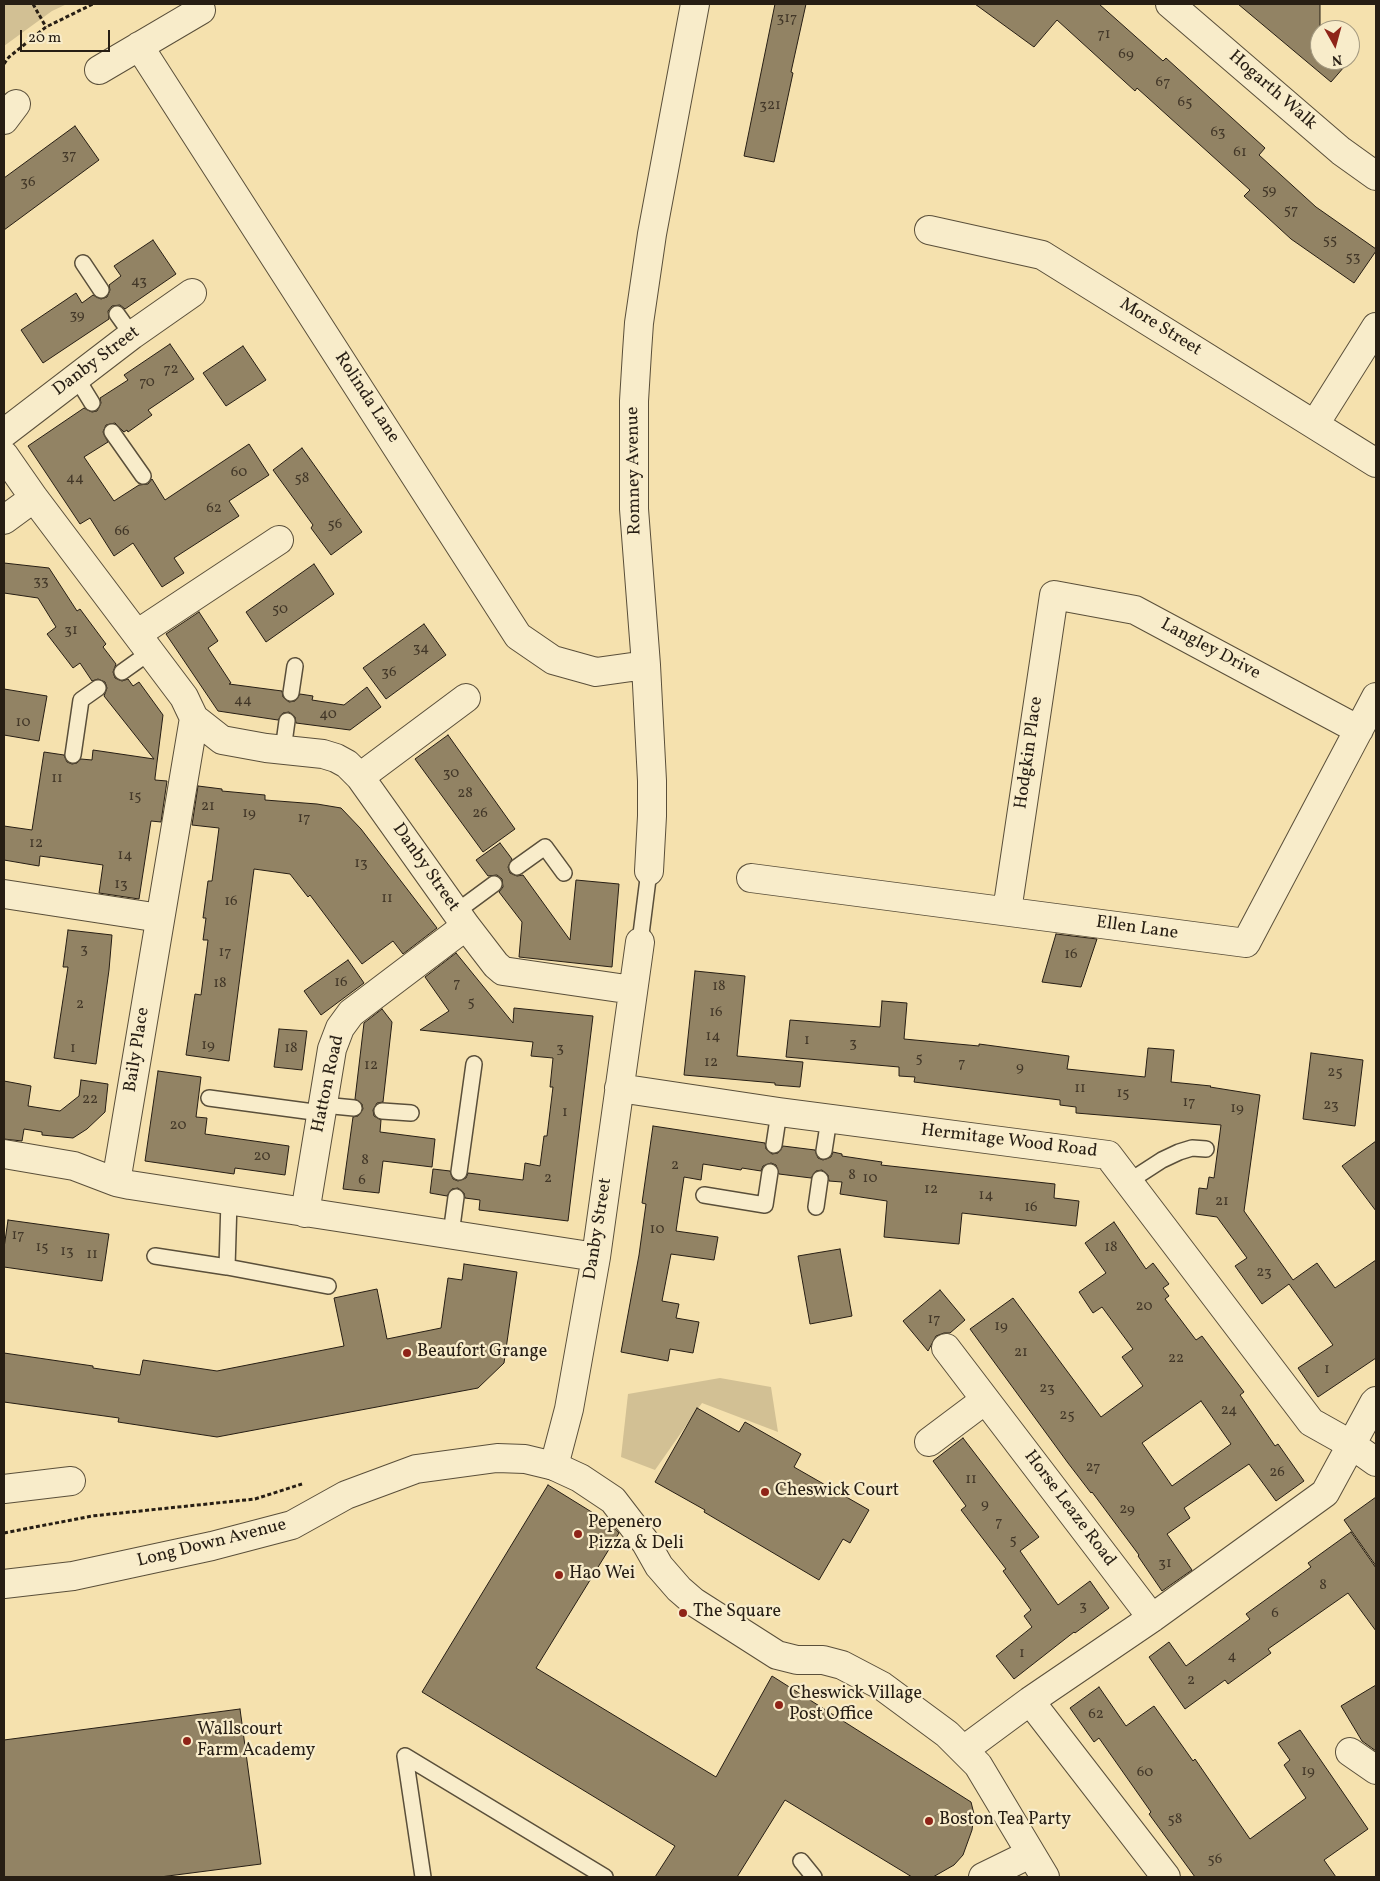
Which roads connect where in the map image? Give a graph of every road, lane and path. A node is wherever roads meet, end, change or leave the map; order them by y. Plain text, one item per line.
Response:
1 (33, 4) edge
2 (93, 4) edge
3 (695, 4) edge
4 (1170, 4) edge
5 (201, 10) dead end
6 (46, 27) junction
7 (139, 46) junction
8 (4, 64) edge
9 (99, 70) dead end
10 (1376, 176) edge
11 (929, 230) dead end
12 (83, 263) dead end
13 (101, 290) dead end
14 (192, 293) dead end
15 (1376, 327) edge
16 (76, 377) junction
17 (92, 403) dead end
18 (1315, 424) junction
19 (112, 432) dead end
20 (4, 433) edge
21 (4, 455) edge
22 (1376, 463) edge
23 (143, 476) dead end
24 (34, 498) junction
25 (4, 520) edge
26 (280, 540) dead end
27 (1054, 595) joint
28 (144, 643) junction
29 (646, 665) junction
30 (295, 666) dead end
31 (122, 672) dead end
32 (98, 688) dead end
33 (291, 693) dead end
34 (1376, 697) edge
35 (466, 698) dead end
36 (194, 718) junction
37 (287, 721) dead end
38 (1359, 730) junction
39 (283, 750) junction
40 (73, 755) dead end
41 (360, 777) junction
42 (517, 867) dead end
43 (649, 871) joint
44 (564, 873) dead end
45 (751, 878) dead end
46 (494, 884) dead end
47 (4, 894) edge
48 (1007, 911) junction
49 (160, 918) junction
50 (461, 919) junction
51 (640, 942) joint
52 (633, 990) junction
53 (474, 1064) dead end
54 (619, 1088) junction
55 (209, 1098) dead end
56 (354, 1108) dead end
57 (322, 1109) junction
58 (382, 1111) dead end
59 (779, 1112) junction
60 (410, 1113) dead end
61 (829, 1119) junction
62 (774, 1144) dead end
63 (1206, 1149) dead end
64 (824, 1151) dead end
65 (4, 1154) edge
66 (459, 1172) dead end
67 (770, 1172) dead end
68 (820, 1179) dead end
69 (116, 1182) junction
70 (1128, 1182) junction
71 (704, 1195) dead end
72 (456, 1197) dead end
73 (229, 1201) junction
74 (816, 1207) dead end
75 (305, 1213) junction
76 (451, 1234) junction
77 (155, 1256) dead end
78 (596, 1257) junction
79 (227, 1267) junction
80 (328, 1286) dead end
81 (946, 1348) dead end
82 (985, 1400) junction
83 (1376, 1401) edge
84 (929, 1442) dead end
85 (1352, 1445) junction
86 (1376, 1462) edge
87 (554, 1466) junction
88 (71, 1481) dead end
89 (312, 1481) dead end
90 (4, 1489) edge
91 (4, 1533) edge
92 (4, 1584) edge
93 (1152, 1618) junction
94 (1030, 1702) junction
95 (964, 1750) junction
96 (1350, 1752) dead end
97 (1376, 1770) edge
98 (1030, 1854) junction
99 (801, 1861) dead end
100 (424, 1877) edge
101 (605, 1877) edge
102 (814, 1877) edge
103 (983, 1877) edge
104 (1045, 1877) edge
105 (1166, 1877) edge

1 - 6 path
2 - 6 path
3 - 29 street, Romney Avenue
4 - 10 street, Hogarth Walk
5 - 7 street
6 - 8 path
7 - 9 street
7 - 29 street, Rolinda Lane
11 - 18 street, More Street
12 - 13 lane
14 - 16 street, Danby Street
15 - 18 street
16 - 17 lane
16 - 20 street, Danby Street
18 - 22 street, More Street
19 - 23 lane
21 - 24 street, Danby Street
24 - 25 street
24 - 28 street, Danby Street
26 - 28 street
27 - 38 street, Langley Drive
27 - 48 street, Hodgkin Place
28 - 31 lane
28 - 36 street, Danby Street
29 - 43 street, Romney Avenue
30 - 33 lane
32 - 40 lane
34 - 38 street, Ellen Lane
35 - 41 street
36 - 39 street, Danby Street
36 - 49 street, Baily Place
37 - 39 lane
38 - 48 street, Ellen Lane
39 - 41 street, Danby Street
41 - 50 street, Danby Street
42 - 44 lane
43 - 51 lane, Romney Avenue
45 - 48 street, Ellen Lane
46 - 50 lane
47 - 49 street
49 - 69 street, Baily Place
50 - 52 street, Danby Street
50 - 57 street, Hatton Road
51 - 52 street, Danby Street
52 - 54 street, Danby Street
53 - 66 lane
54 - 59 street, Hermitage Wood Road
54 - 78 street, Danby Street
55 - 57 lane
56 - 57 lane
57 - 75 street, Hatton Road
58 - 60 lane
59 - 61 street, Hermitage Wood Road
59 - 62 lane
61 - 64 lane
61 - 70 street, Hermitage Wood Road
63 - 70 lane
65 - 69 street
67 - 71 lane
68 - 74 lane
69 - 73 street
70 - 85 street, Hermitage Wood Road
72 - 76 lane
73 - 75 street
73 - 79 lane
75 - 76 street
76 - 78 street
77 - 79 lane
78 - 87 street, Danby Street
79 - 80 lane
81 - 82 street, Horse Leaze Road
82 - 84 street
82 - 93 street, Horse Leaze Road
83 - 85 street
85 - 86 street, Hermitage Wood Road
85 - 93 street
87 - 92 street, Long Down Avenue
87 - 95 street, Long Down Avenue
88 - 90 street
89 - 91 path
93 - 94 street
94 - 95 street
94 - 105 street
95 - 98 street, Long Down Avenue
96 - 97 street
98 - 103 street
98 - 104 street, Long Down Avenue
99 - 102 lane
100 - 101 lane

